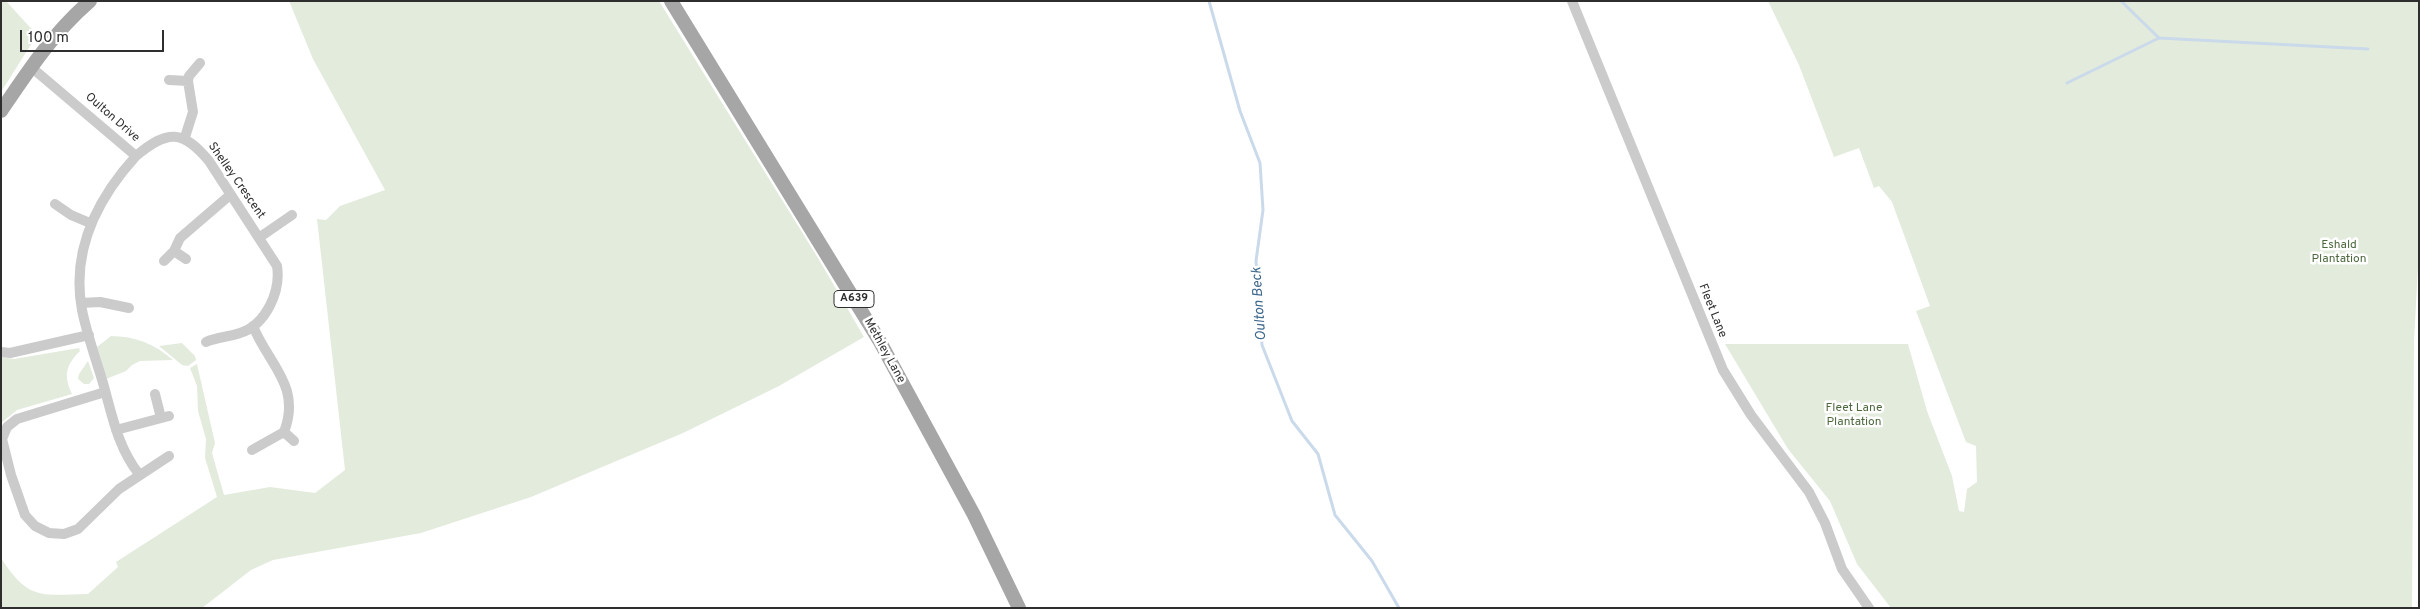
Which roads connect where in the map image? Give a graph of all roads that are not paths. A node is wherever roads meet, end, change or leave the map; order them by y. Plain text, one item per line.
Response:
1 (90, 1) edge
2 (671, 1) edge
3 (1572, 1) edge
4 (200, 63) dead end
5 (32, 67) junction
6 (169, 80) dead end
7 (188, 81) junction
8 (1, 111) edge
9 (185, 138) junction
10 (136, 156) junction
11 (230, 195) junction
12 (55, 204) dead end
13 (292, 215) dead end
14 (90, 223) junction
15 (260, 237) junction
16 (174, 251) junction
17 (186, 259) dead end
18 (164, 261) dead end
19 (81, 303) junction
20 (129, 308) dead end
21 (253, 326) junction
22 (89, 335) junction
23 (206, 342) dead end
24 (1, 352) edge
25 (105, 392) junction
26 (155, 394) dead end
27 (116, 430) junction
28 (284, 432) junction
29 (294, 441) dead end
30 (252, 450) dead end
31 (169, 456) dead end
32 (138, 474) junction
33 (1019, 608) edge
34 (1869, 608) edge

1 - 5 main road
2 - 33 main road, Methley Lane / A639
3 - 34 street, Fleet Lane
4 - 7 street
5 - 8 main road
5 - 10 street, Oulton Drive
6 - 7 street
7 - 9 street
9 - 10 street
9 - 11 street, Shelley Crescent
10 - 14 street, Oulton Drive
11 - 15 street, Shelley Crescent
11 - 16 street
12 - 14 street
13 - 15 street, Shelley Crescent
14 - 19 street, Oulton Drive
15 - 21 street, Shelley Crescent
16 - 17 street
16 - 18 street
19 - 20 street
19 - 22 street, Oulton Drive
21 - 23 street
21 - 28 street
22 - 24 street
22 - 25 street, Oulton Drive
25 - 27 street, Oulton Drive
25 - 32 street
26 - 27 street
27 - 32 street, Oulton Drive
28 - 29 street
28 - 30 street
31 - 32 street

